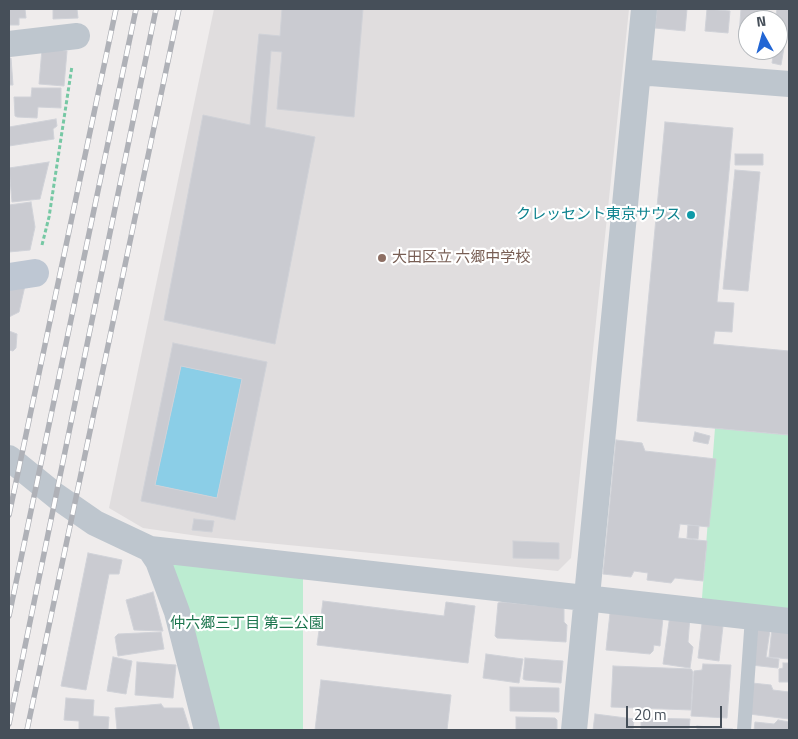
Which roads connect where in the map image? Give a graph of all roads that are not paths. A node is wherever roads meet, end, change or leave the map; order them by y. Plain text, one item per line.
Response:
1 (644, 9) edge
2 (77, 36) road end
3 (9, 44) edge
4 (638, 72) junction
5 (789, 84) edge
6 (9, 458) edge
7 (150, 549) junction
8 (587, 597) junction
9 (752, 617) junction
10 (789, 621) edge
11 (207, 730) edge
12 (574, 730) edge
13 (744, 730) edge

1 - 4 street
2 - 3 street
4 - 5 street
4 - 8 street
6 - 7 street
7 - 8 street
7 - 11 street
8 - 9 street
8 - 12 street
9 - 10 street
9 - 13 lane

